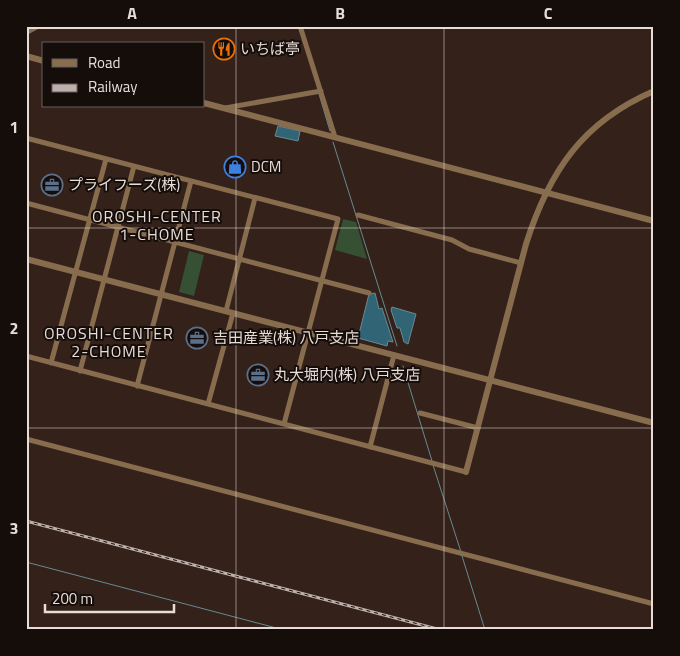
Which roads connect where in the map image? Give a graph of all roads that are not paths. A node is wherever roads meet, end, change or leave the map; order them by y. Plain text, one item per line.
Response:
1 (37, 26) edge
2 (300, 26) edge
3 (26, 32) edge
4 (26, 56) edge
5 (42, 60) edge
6 (321, 91) junction
7 (654, 91) edge
8 (205, 102) edge
9 (225, 108) junction
10 (334, 137) junction
11 (27, 138) edge
12 (26, 145) edge
13 (106, 159) junction
14 (134, 166) junction
15 (191, 181) junction
16 (546, 192) junction
17 (256, 198) junction
18 (27, 203) edge
19 (26, 210) edge
20 (358, 215) dead end
21 (89, 219) junction
22 (654, 221) edge
23 (119, 227) junction
24 (175, 242) junction
25 (26, 258) edge
26 (240, 259) junction
27 (521, 262) junction
28 (76, 272) junction
29 (105, 279) junction
30 (322, 280) junction
31 (369, 293) dead end
32 (161, 294) junction
33 (229, 312) junction
34 (308, 332) junction
35 (394, 355) junction
36 (26, 356) edge
37 (51, 363) junction
38 (80, 371) junction
39 (490, 380) junction
40 (137, 386) junction
41 (208, 404) junction
42 (420, 412) dead end
43 (654, 423) edge
44 (284, 424) junction
45 (478, 428) junction
46 (26, 439) edge
47 (370, 447) junction
48 (466, 472) joint
49 (654, 604) edge

1 - 3 street
2 - 6 street
4 - 5 street
6 - 9 street
6 - 10 street
7 - 16 street
8 - 9 street
9 - 10 street
10 - 16 street
11 - 12 street
11 - 13 street
13 - 14 street
13 - 21 street
14 - 15 street
14 - 23 street
15 - 17 street
15 - 24 street
16 - 22 street
16 - 27 street
17 - 26 street
17 - 30 street
18 - 19 street
18 - 21 street
20 - 27 street
21 - 23 street
21 - 28 street
23 - 24 street
23 - 29 street
24 - 26 street
24 - 32 street
25 - 28 street
26 - 30 street
26 - 33 street
27 - 39 street
28 - 29 street
28 - 37 street
29 - 32 street
29 - 38 street
30 - 31 street
30 - 34 street
32 - 33 street
32 - 40 street
33 - 34 street
33 - 41 street
34 - 35 street
34 - 44 street
35 - 39 street
35 - 47 street
36 - 37 street
37 - 38 street
38 - 40 street
39 - 43 street
39 - 45 street
40 - 41 street
41 - 44 street
42 - 45 street
44 - 47 street
45 - 48 street
46 - 49 street
47 - 48 street

